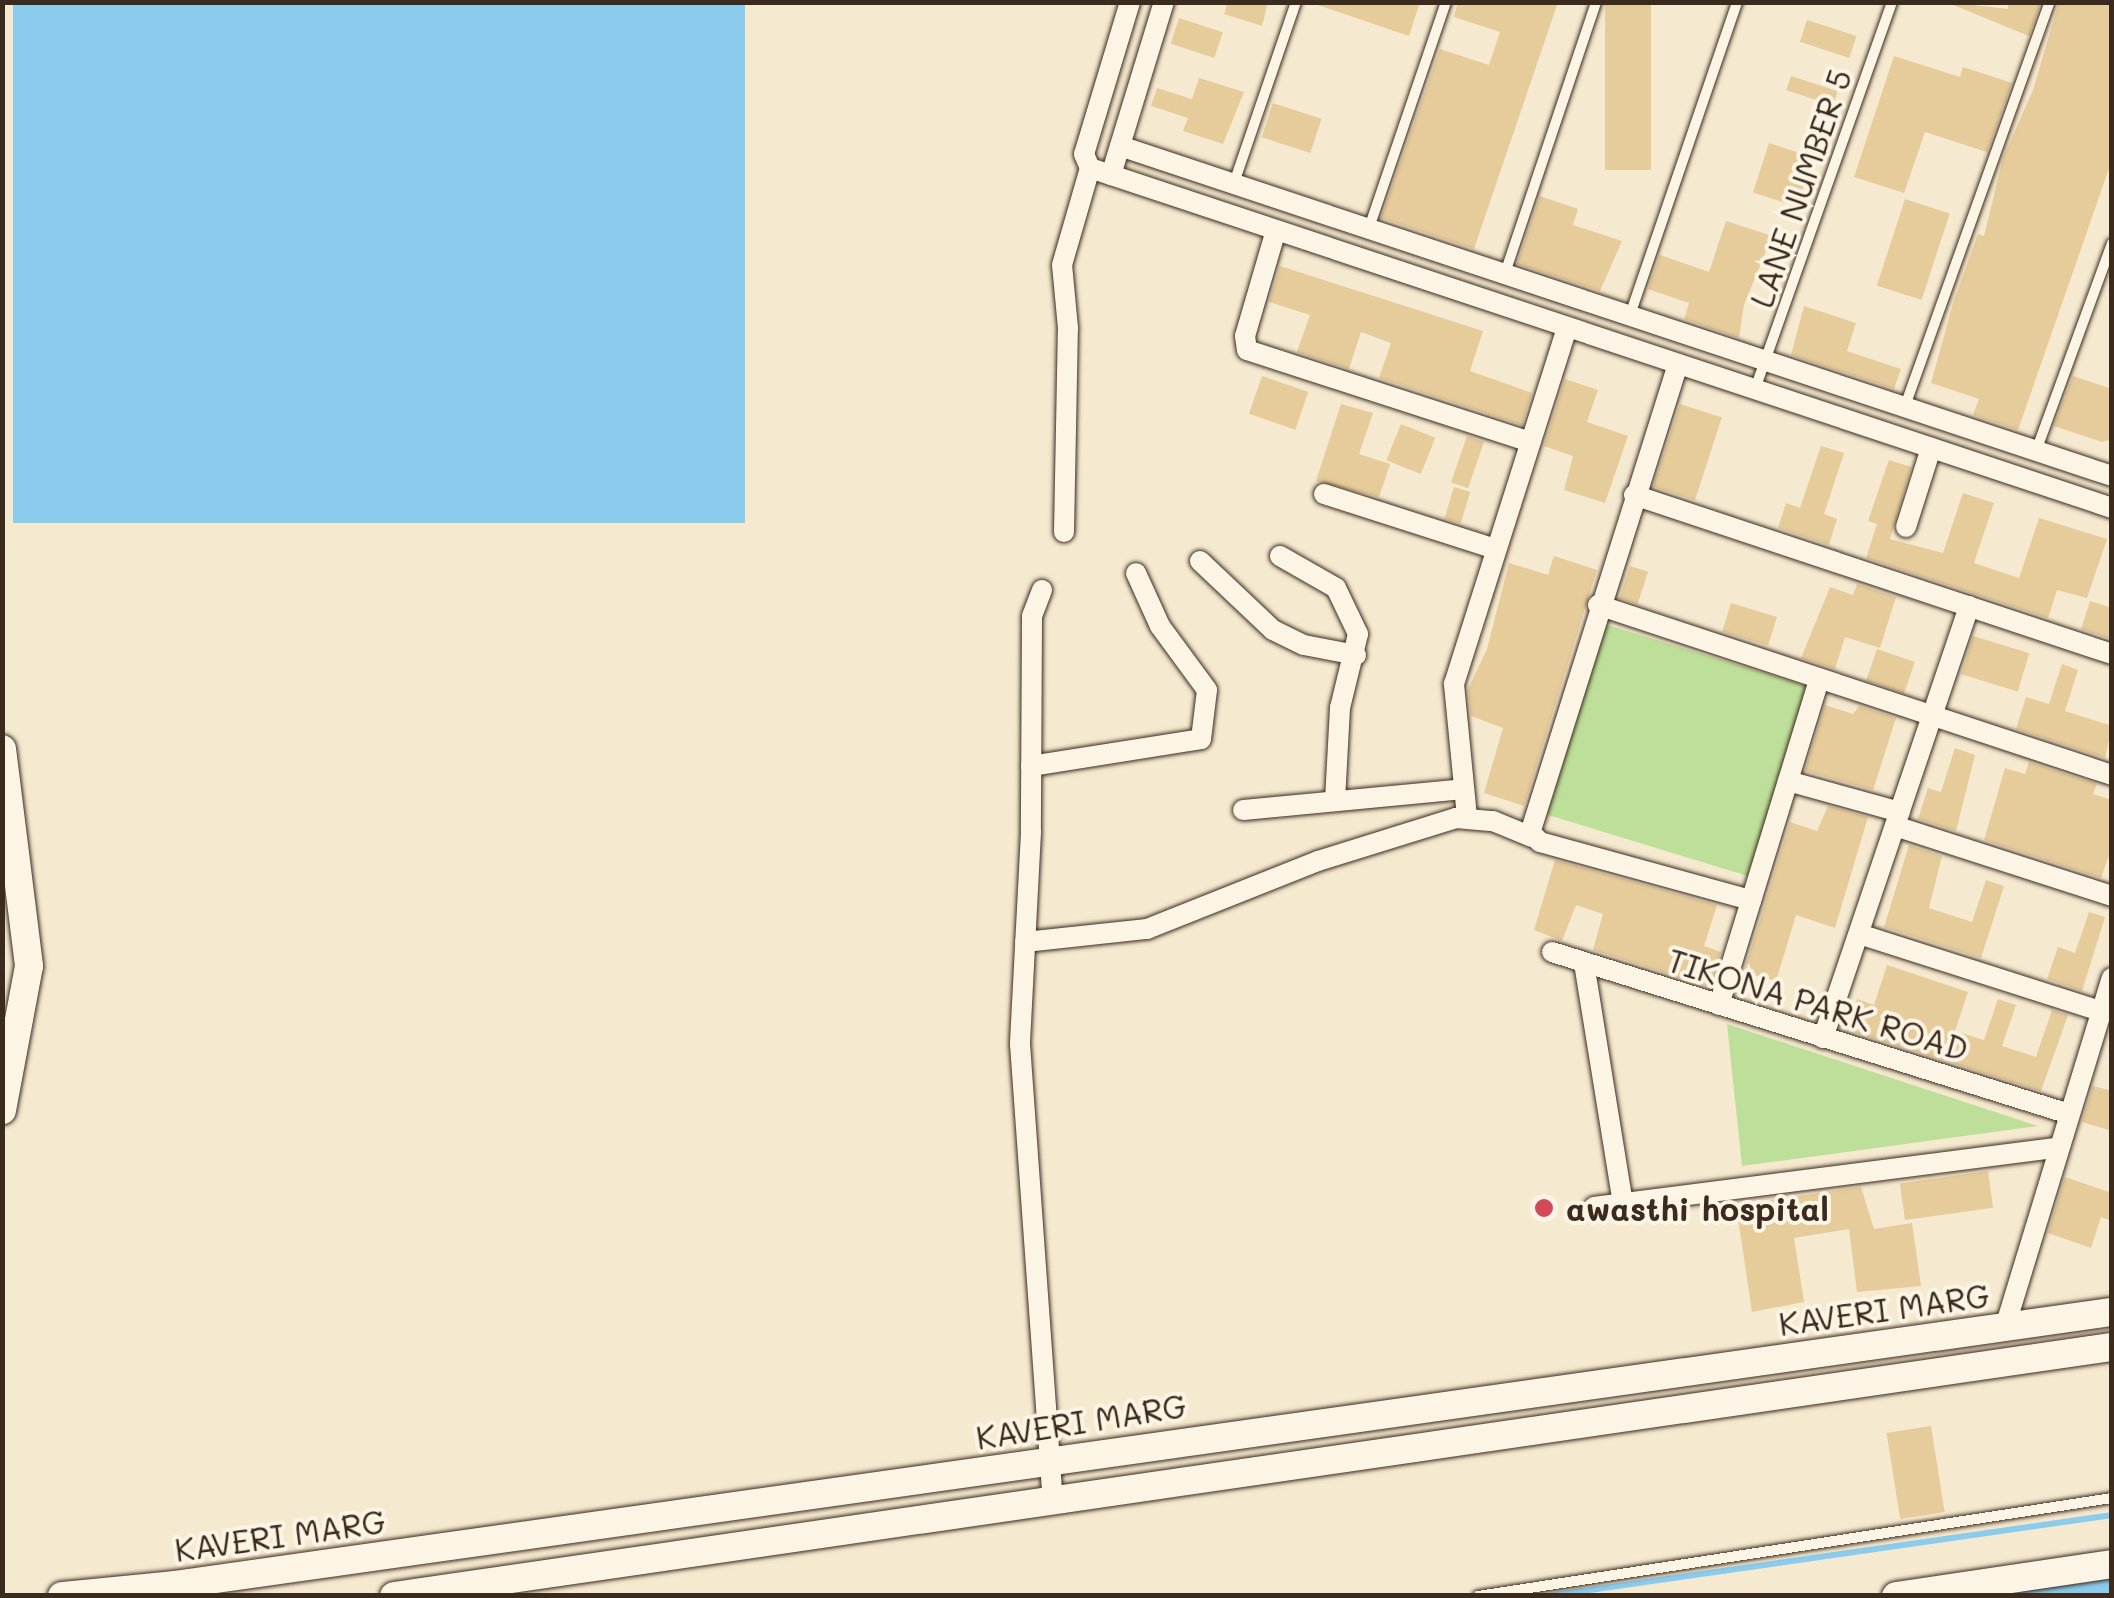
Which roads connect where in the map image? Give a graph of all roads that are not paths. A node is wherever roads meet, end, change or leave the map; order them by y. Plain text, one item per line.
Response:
1 (1130, 2) edge
2 (1164, 2) edge
3 (1296, 2) edge
4 (1446, 2) edge
5 (1596, 2) edge
6 (1738, 2) edge
7 (1892, 2) edge
8 (2050, 2) edge
9 (1120, 146) junction
10 (1095, 166) junction
11 (1234, 184) junction
12 (1368, 229) junction
13 (1276, 230) junction
14 (2112, 243) edge
15 (1504, 274) junction
16 (1629, 316) junction
17 (1567, 327) junction
18 (1765, 360) junction
19 (1678, 364) junction
20 (1755, 390) junction
21 (1905, 407) junction
22 (1530, 442) junction
23 (1931, 448) junction
24 (2036, 450) junction
25 (2112, 476) edge
26 (1324, 494) dead end
27 (1634, 495) junction
28 (2112, 508) edge
29 (1906, 527) dead end
30 (1064, 532) dead end
31 (1495, 549) junction
32 (1280, 556) dead end
33 (1200, 561) dead end
34 (1136, 573) dead end
35 (1042, 590) dead end
36 (1598, 605) junction
37 (1969, 606) junction
38 (2112, 654) edge
39 (1356, 655) junction
40 (1819, 679) junction
41 (1932, 716) junction
42 (2, 749) edge
43 (1031, 766) junction
44 (2112, 776) edge
45 (1788, 781) junction
46 (1464, 790) junction
47 (1335, 800) junction
48 (1243, 810) dead end
49 (1467, 817) junction
50 (1897, 819) junction
51 (1532, 837) junction
52 (2112, 896) edge
53 (1751, 900) junction
54 (1858, 934) junction
55 (1025, 942) junction
56 (1552, 952) dead end
57 (1584, 963) junction
58 (2112, 978) edge
59 (1719, 1005) junction
60 (2100, 1010) junction
61 (1824, 1038) junction
62 (2, 1110) edge
63 (2066, 1114) junction
64 (2057, 1148) junction
65 (1623, 1204) junction
66 (1594, 1207) dead end
67 (2112, 1312) edge
68 (2005, 1327) junction
69 (2112, 1346) edge
70 (1435, 1402) junction
71 (1444, 1444) junction
72 (1049, 1461) junction
73 (2112, 1498) edge
74 (1053, 1502) junction
75 (2112, 1564) edge
76 (62, 1596) edge
77 (394, 1596) edge
78 (1478, 1596) edge
79 (1896, 1596) edge

1 - 10 street
2 - 9 street
3 - 11 lane
4 - 12 lane
5 - 15 lane
6 - 16 lane
7 - 18 lane, LANE NUMBER 5
8 - 21 lane
9 - 10 street
9 - 11 street
10 - 13 street
10 - 30 street
11 - 12 street
12 - 15 street
13 - 17 street
13 - 22 street
14 - 24 lane
15 - 16 street
16 - 18 street
17 - 19 street
17 - 22 street
18 - 20 lane, LANE NUMBER 5
18 - 21 street
19 - 20 street
19 - 27 street
20 - 23 street
21 - 24 street
22 - 31 street
23 - 28 street
23 - 29 street
24 - 25 street
26 - 31 street
27 - 36 street
27 - 37 street
31 - 46 street
32 - 39 street
33 - 39 street
34 - 43 street
35 - 43 street
36 - 40 street
36 - 51 street
37 - 38 street
37 - 41 street
39 - 47 street
40 - 41 street
40 - 45 street
41 - 44 street
41 - 50 street
42 - 62 street
43 - 55 street
45 - 50 street
45 - 53 street
46 - 47 street
46 - 49 street
47 - 48 street
49 - 51 street
49 - 55 street
50 - 52 street
50 - 54 street
51 - 53 street
53 - 59 street
54 - 60 street
54 - 61 street
55 - 72 street
56 - 57 street, TIKONA PARK ROAD
57 - 59 street, TIKONA PARK ROAD
57 - 65 street
58 - 60 street
59 - 61 street, TIKONA PARK ROAD
60 - 63 street
61 - 63 street, TIKONA PARK ROAD
63 - 64 street
64 - 65 street
64 - 68 street
65 - 66 street
67 - 68 street, KAVERI MARG
68 - 70 street, KAVERI MARG
69 - 71 street
70 - 71 street
70 - 72 street, KAVERI MARG
71 - 74 street
72 - 74 street
72 - 76 street, KAVERI MARG
73 - 78 lane
74 - 77 street
75 - 79 street

